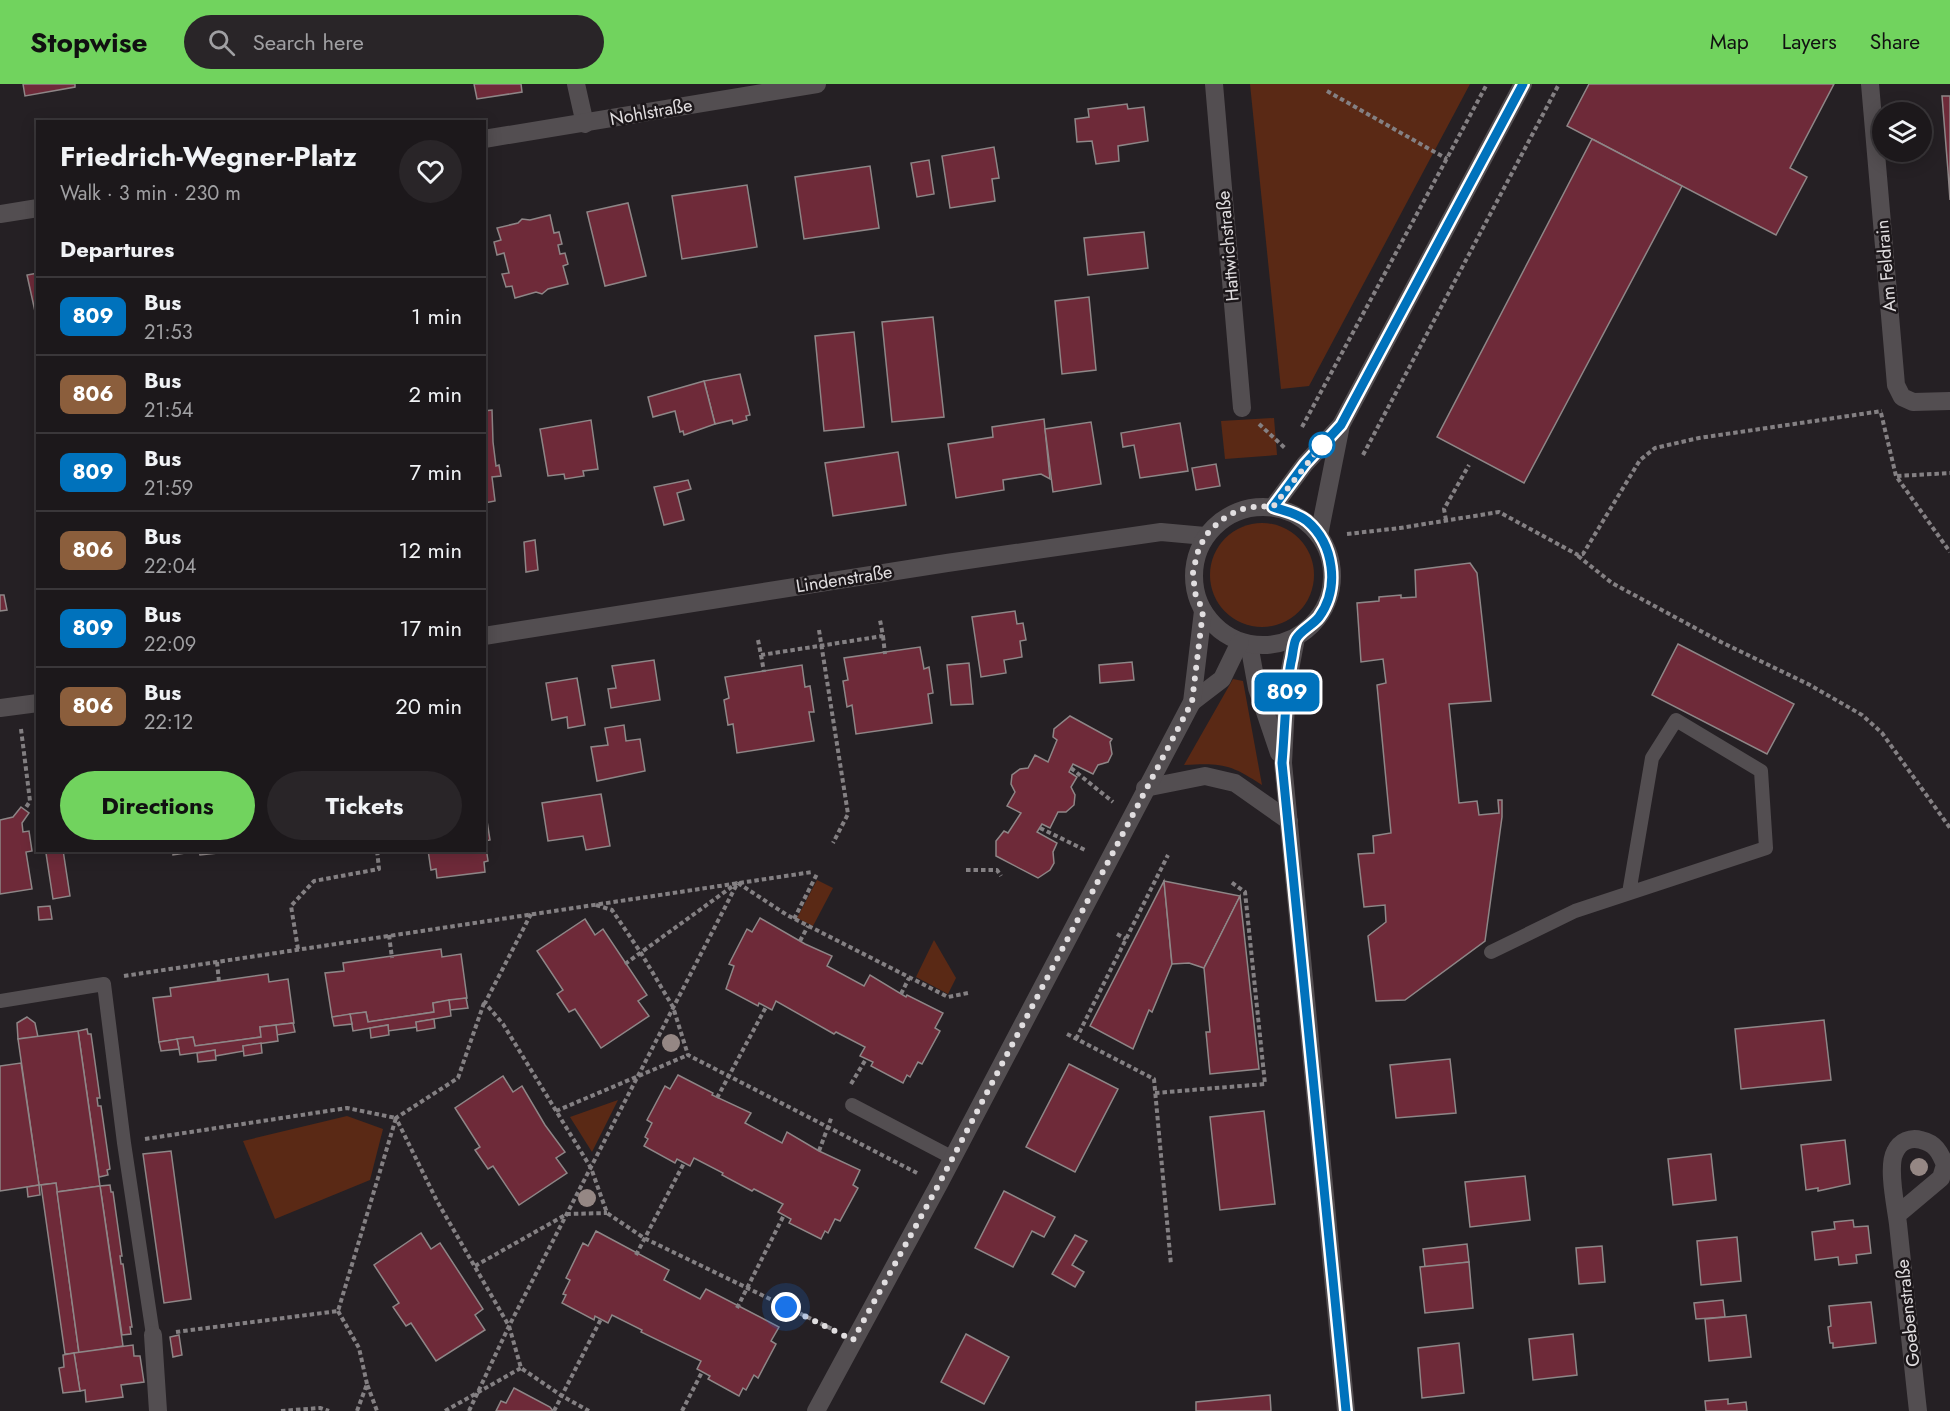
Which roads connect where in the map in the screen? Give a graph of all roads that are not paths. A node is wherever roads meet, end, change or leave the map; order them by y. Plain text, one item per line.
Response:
1 (576, 84) edge
2 (817, 84) edge
3 (1214, 84) edge
4 (1524, 84) edge
5 (1870, 84) edge
6 (585, 124) junction
7 (486, 139) edge
8 (36, 208) edge
9 (0, 214) edge
10 (1950, 401) edge
11 (1242, 408) road end
12 (1341, 425) junction
13 (1273, 507) junction
14 (1319, 535) junction
15 (1205, 536) junction
16 (1203, 611) junction
17 (486, 636) edge
18 (1296, 638) junction
19 (1245, 643) junction
20 (1192, 702) junction
21 (36, 703) edge
22 (0, 708) edge
23 (1282, 763) junction
24 (1145, 788) junction
25 (1289, 821) junction
26 (1629, 893) junction
27 (1491, 952) dead end
28 (0, 1001) edge
29 (852, 1105) dead end
30 (953, 1158) junction
31 (1948, 1164) edge
32 (1897, 1215) junction
33 (153, 1335) joint
34 (158, 1411) edge
35 (816, 1411) edge
36 (1346, 1411) edge
37 (1918, 1411) edge

1 - 6 street
2 - 6 street, Nohlstraße
3 - 11 street, Hattwichstraße
4 - 12 street
5 - 10 street, Am Feldrain
6 - 7 street, Nohlstraße
8 - 9 street
12 - 13 street
12 - 14 street
13 - 14 street
13 - 15 street
14 - 18 street
15 - 16 street
15 - 17 street, Lindenstraße
16 - 19 street
16 - 20 street
18 - 19 street
18 - 23 street
19 - 20 street
19 - 23 street
20 - 24 street
21 - 22 street
23 - 25 street
24 - 25 street
24 - 30 street
25 - 36 street
26 - 26 lane
26 - 27 lane
28 - 33 lane
29 - 30 lane
30 - 35 street
31 - 32 street, Goebenstraße
31 - 32 street, Goebenstraße
32 - 37 street, Goebenstraße
33 - 34 street

